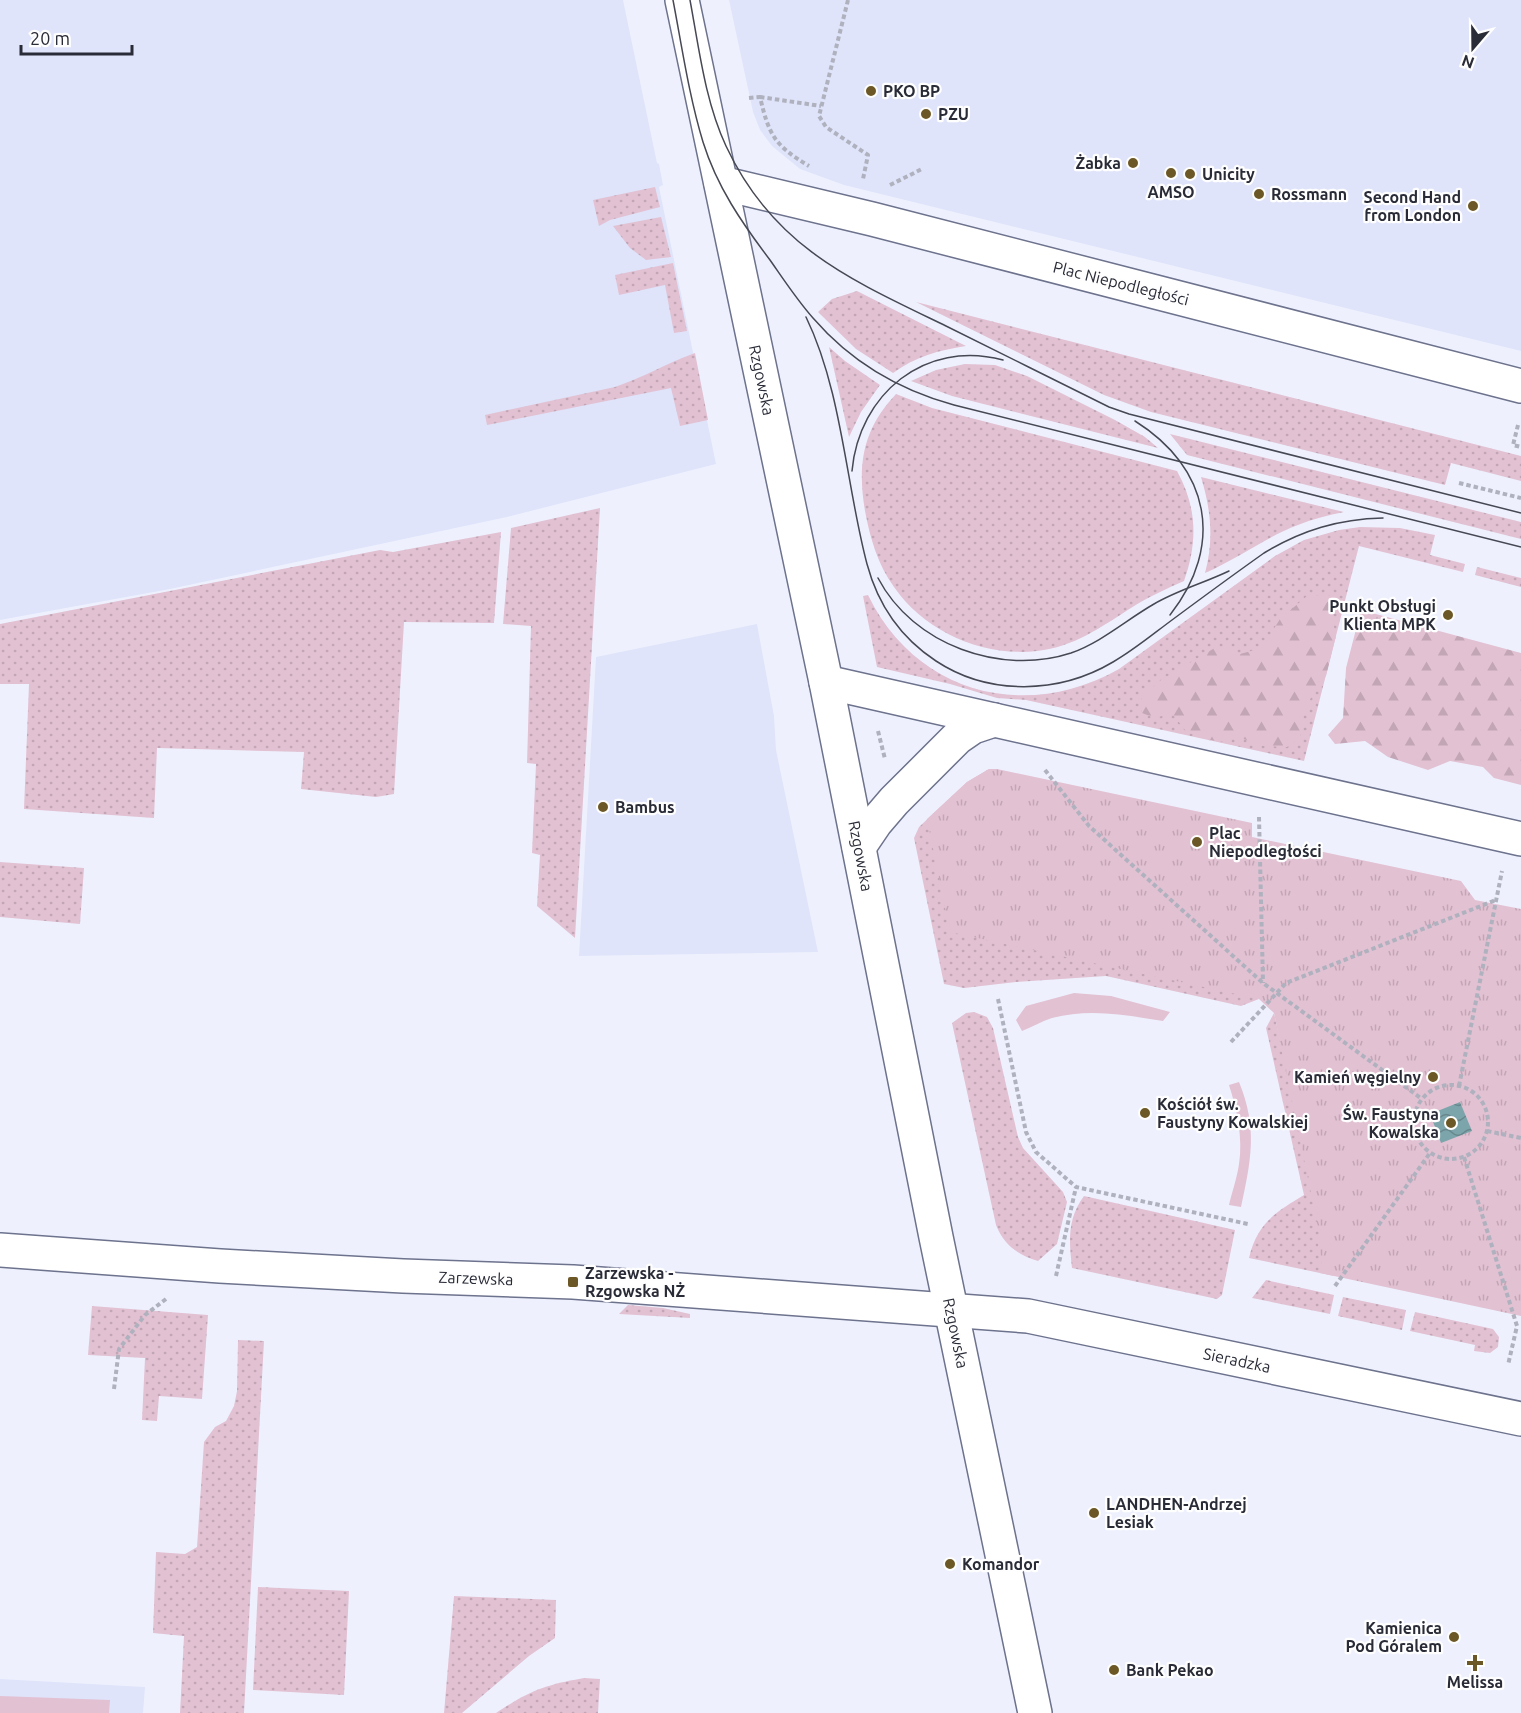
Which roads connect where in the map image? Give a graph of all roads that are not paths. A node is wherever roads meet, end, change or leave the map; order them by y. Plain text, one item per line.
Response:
1 (682, 0) edge
2 (721, 183) junction
3 (1521, 386) edge
4 (826, 682) junction
5 (994, 720) junction
6 (1521, 839) edge
7 (859, 847) junction
8 (0, 1250) edge
9 (951, 1310) junction
10 (1521, 1419) edge
11 (1035, 1713) edge

1 - 2 street, Rzgowska
2 - 3 street, Plac Niepodległości
2 - 4 street, Rzgowska
4 - 5 street
4 - 7 street, Rzgowska
5 - 6 street
5 - 7 street
7 - 9 street, Rzgowska
8 - 9 street, Zarzewska
9 - 10 street, Sieradzka
9 - 11 street, Rzgowska

